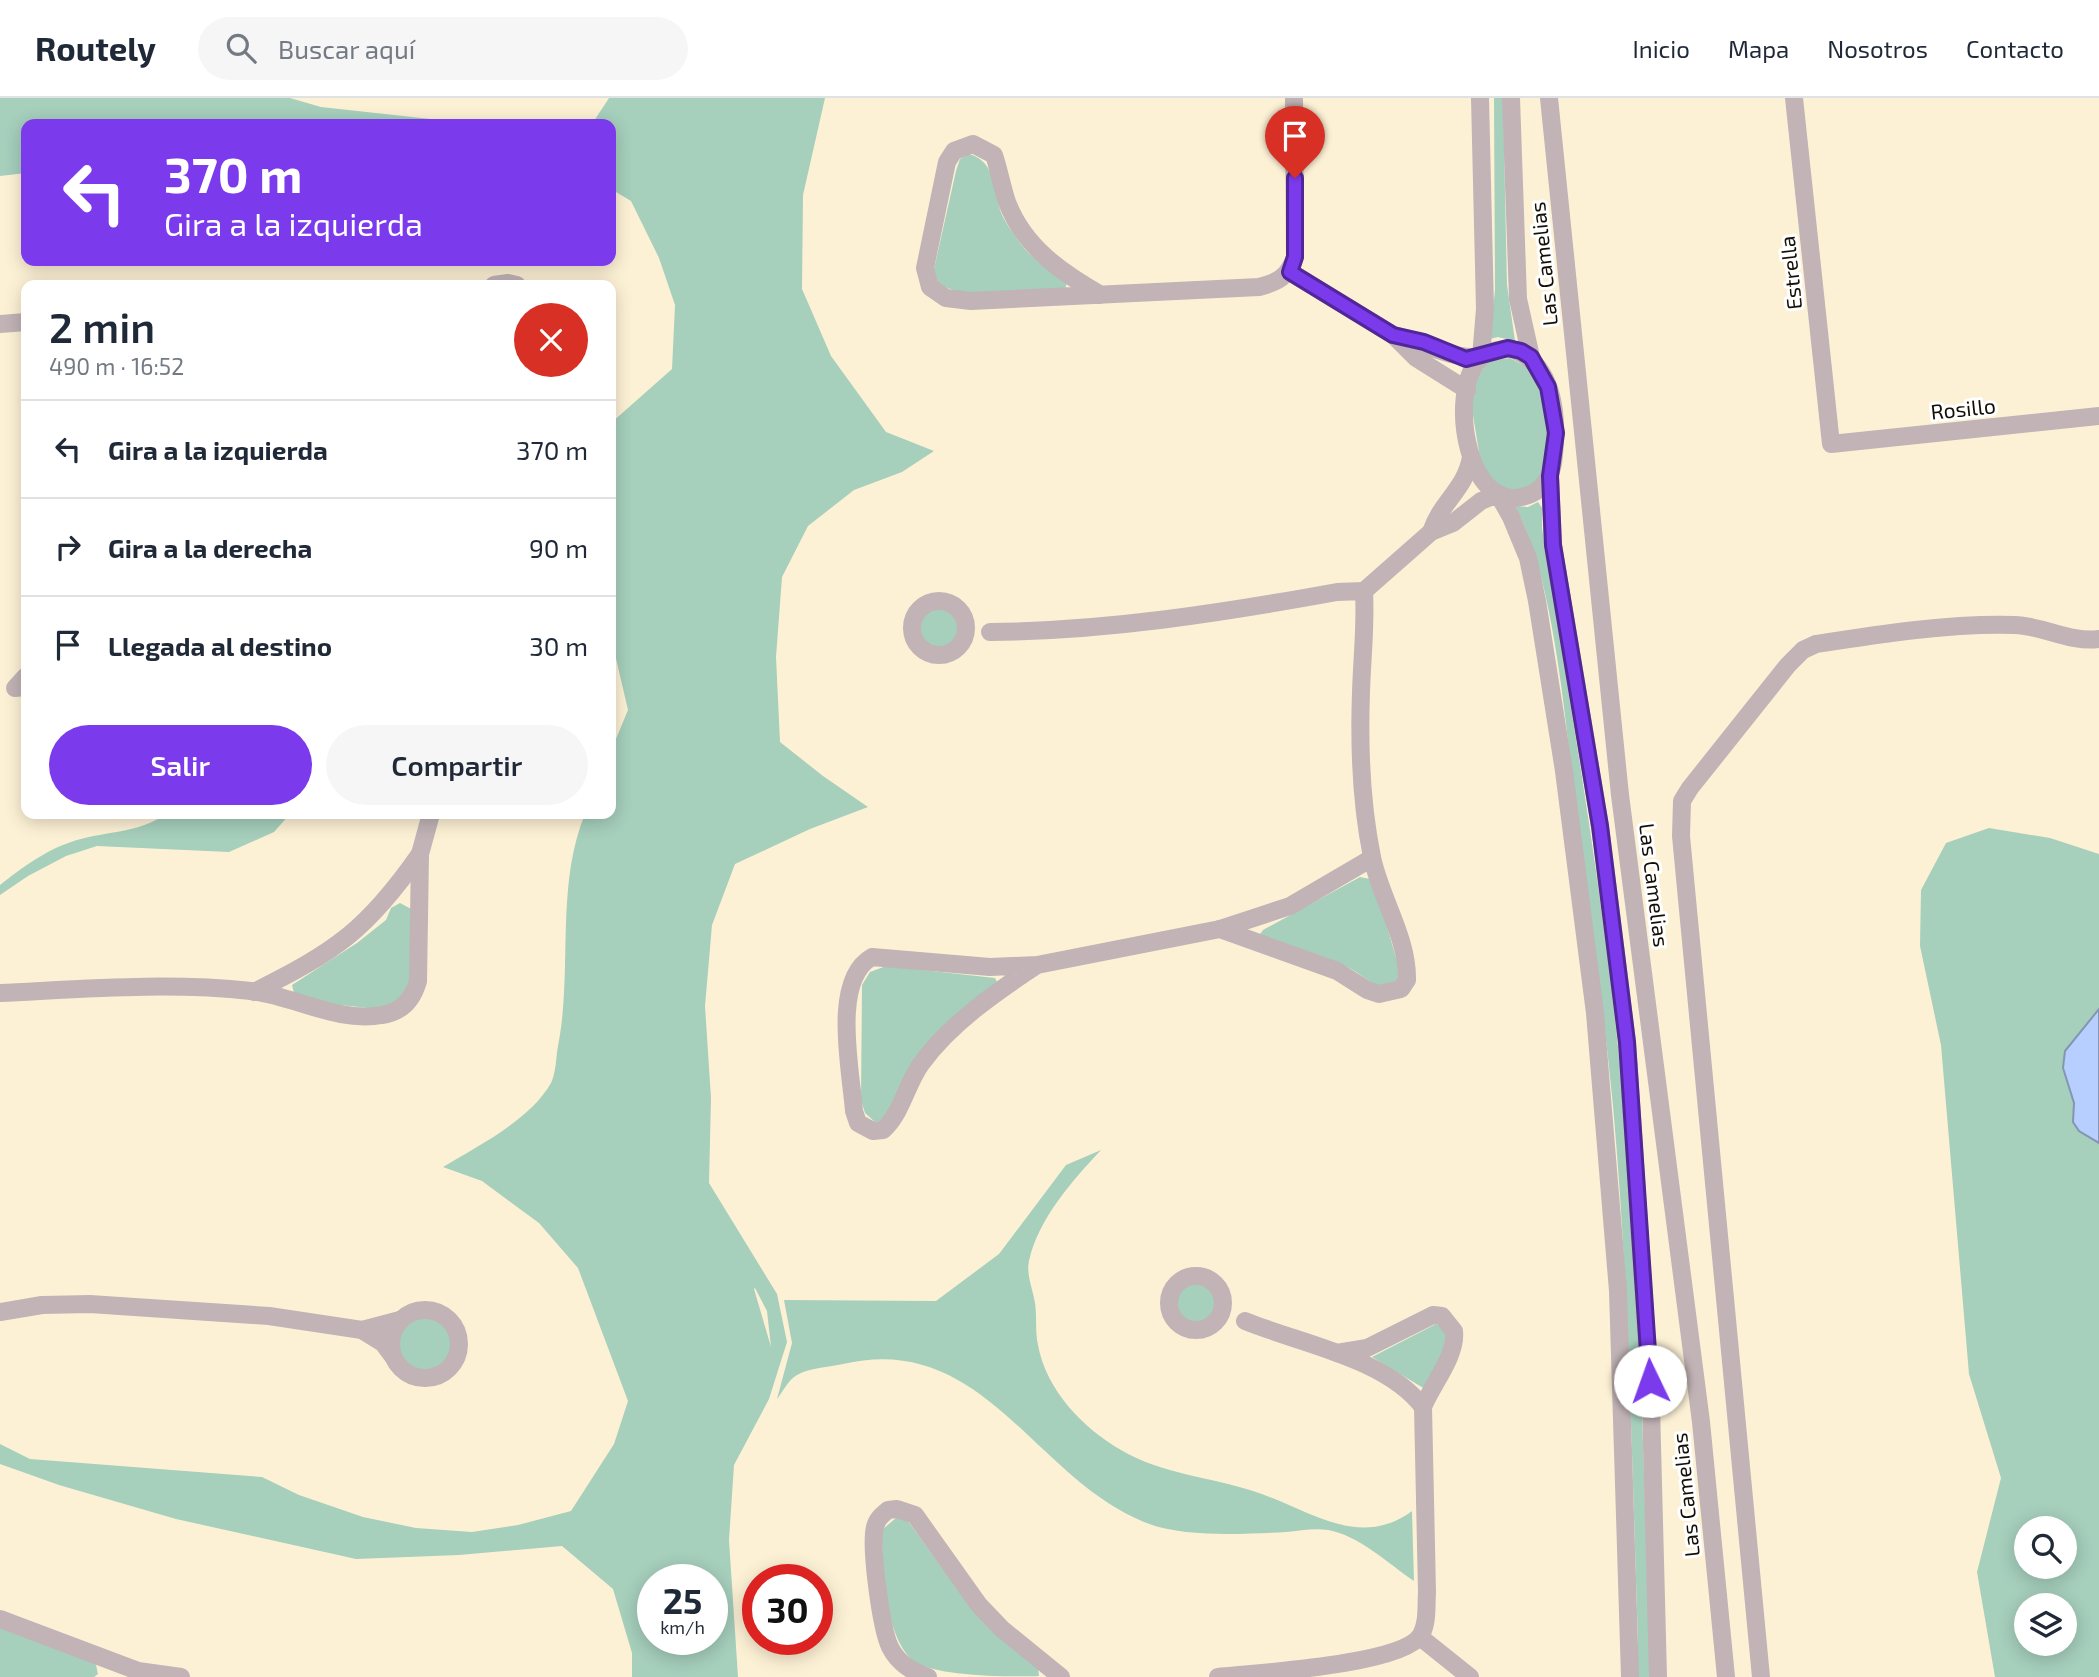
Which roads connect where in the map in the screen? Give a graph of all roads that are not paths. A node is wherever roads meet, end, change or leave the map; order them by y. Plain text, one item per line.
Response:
1 (1294, 98) edge
2 (1480, 98) edge
3 (1511, 98) edge
4 (1549, 98) edge
5 (1794, 98) edge
6 (1290, 272) junction
7 (1101, 295) junction
8 (21, 322) edge
9 (0, 324) edge
10 (1393, 335) junction
11 (1481, 357) junction
12 (1531, 357) junction
13 (1467, 390) junction
14 (2099, 416) edge
15 (1831, 444) joint
16 (1471, 457) junction
17 (1550, 476) junction
18 (1498, 494) junction
19 (1432, 532) junction
20 (1364, 591) junction
21 (963, 616) junction
22 (990, 632) junction
23 (2099, 639) edge
24 (961, 644) junction
25 (430, 819) edge
26 (420, 854) junction
27 (1372, 858) junction
28 (1220, 929) junction
29 (1037, 965) junction
30 (254, 992) junction
31 (0, 993) edge
32 (1223, 1298) junction
33 (0, 1312) edge
34 (400, 1320) junction
35 (1245, 1321) junction
36 (1213, 1325) junction
37 (362, 1330) junction
38 (1336, 1353) junction
39 (392, 1355) junction
40 (1423, 1407) junction
41 (0, 1619) edge
42 (1420, 1637) junction
43 (138, 1671) junction
44 (118, 1677) edge
45 (181, 1677) edge
46 (928, 1677) edge
47 (1061, 1677) edge
48 (1217, 1677) edge
49 (1470, 1677) edge
50 (1630, 1677) edge
51 (1658, 1677) edge
52 (1726, 1677) edge
53 (1761, 1677) edge

1 - 6 street
2 - 11 street
3 - 12 street
4 - 52 street, Las Camelias
5 - 15 street, Estrella
6 - 7 street
6 - 10 street
7 - 7 street
8 - 9 street
10 - 11 street
10 - 13 street
11 - 12 street
11 - 13 street
12 - 17 street
13 - 16 street
14 - 15 street, Rosillo
16 - 18 street
16 - 19 street
17 - 18 street
17 - 51 street
18 - 19 street
18 - 50 street
19 - 20 street
20 - 22 street
20 - 27 street
21 - 22 street
21 - 24 street
21 - 24 street
22 - 24 street
23 - 53 street
25 - 26 street
26 - 30 street
26 - 30 street
27 - 28 street
27 - 28 street
28 - 29 street
29 - 29 street
30 - 31 street
32 - 35 street
32 - 36 street
32 - 36 street
33 - 37 street
34 - 37 street
34 - 39 street
34 - 39 street
35 - 36 street
35 - 38 street
37 - 39 street
38 - 40 street
38 - 40 street
40 - 42 street
41 - 43 street
42 - 48 street
42 - 49 street
43 - 44 street
43 - 45 street
46 - 47 street

